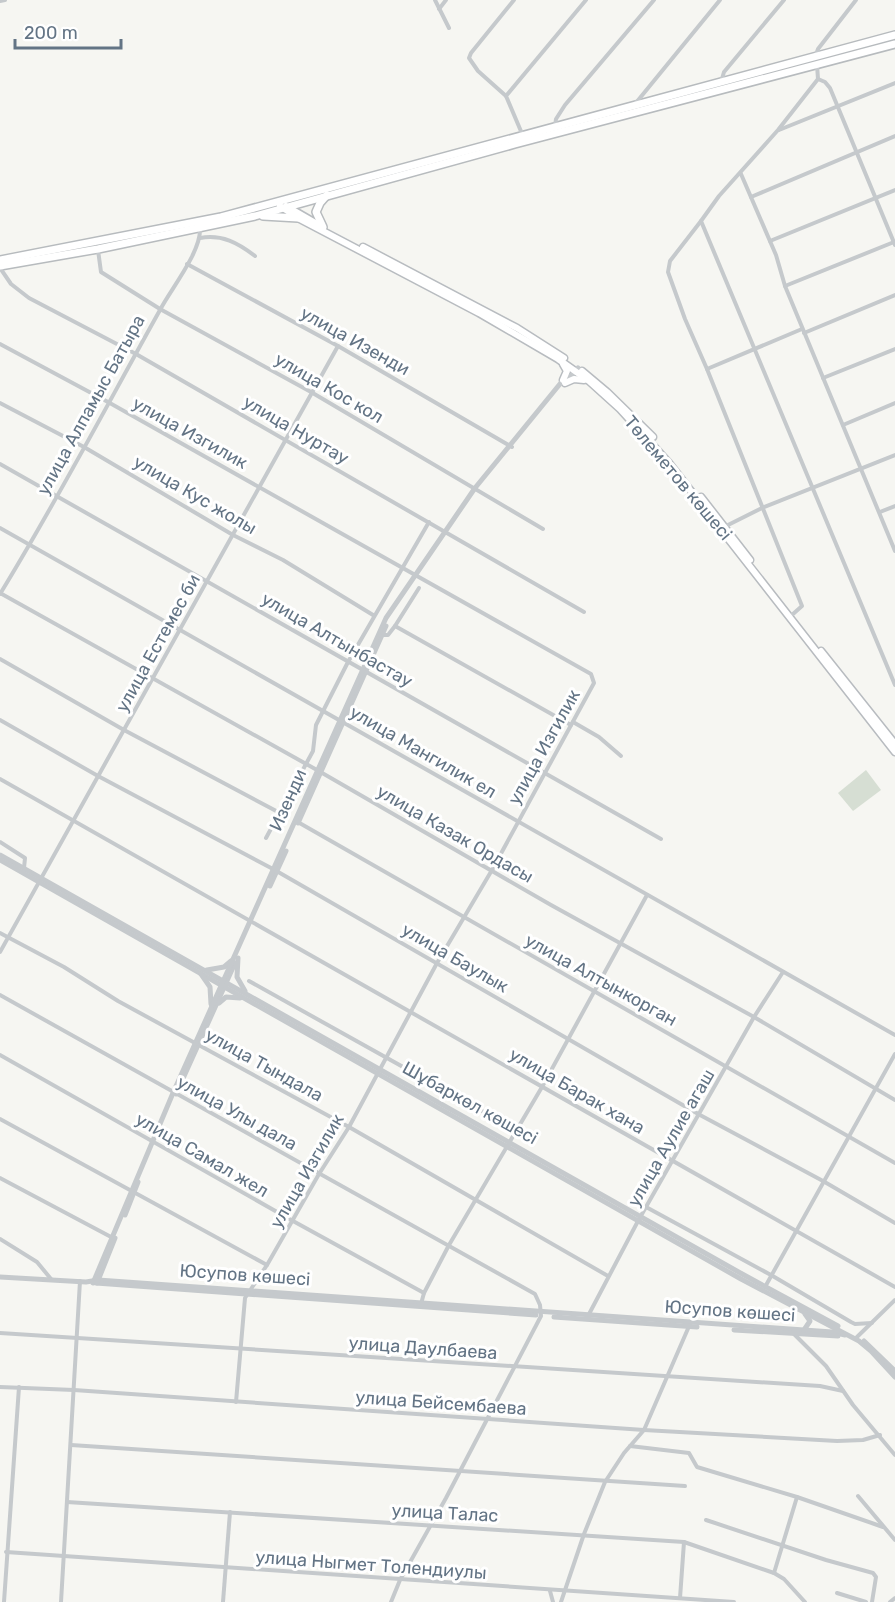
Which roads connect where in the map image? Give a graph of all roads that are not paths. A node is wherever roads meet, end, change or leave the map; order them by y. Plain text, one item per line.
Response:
1 (5, 0) edge
2 (435, 0) edge
3 (446, 0) edge
4 (514, 0) edge
5 (586, 0) edge
6 (654, 0) edge
7 (720, 0) edge
8 (784, 0) edge
9 (856, 0) edge
10 (0, 1) edge
11 (439, 9) junction
12 (449, 28) dead end
13 (895, 35) edge
14 (895, 44) edge
15 (816, 61) junction
16 (818, 80) junction
17 (721, 82) junction
18 (895, 83) edge
19 (506, 96) junction
20 (633, 106) junction
21 (838, 107) junction
22 (555, 127) junction
23 (778, 130) junction
24 (895, 136) edge
25 (524, 138) junction
26 (857, 152) junction
27 (741, 174) junction
28 (895, 190) edge
29 (327, 195) junction
30 (751, 197) junction
31 (876, 198) junction
32 (281, 204) junction
33 (255, 216) junction
34 (298, 218) junction
35 (701, 221) junction
36 (323, 227) junction
37 (200, 228) junction
38 (200, 238) junction
39 (770, 241) junction
40 (895, 243) edge
41 (98, 249) junction
42 (255, 256) dead end
43 (0, 260) edge
44 (187, 264) junction
45 (0, 267) edge
46 (785, 286) junction
47 (895, 295) edge
48 (160, 309) junction
49 (803, 331) junction
50 (0, 344) edge
51 (338, 346) junction
52 (895, 349) edge
53 (754, 350) junction
54 (136, 354) junction
55 (558, 359) junction
56 (575, 369) junction
57 (707, 369) junction
58 (823, 378) junction
59 (589, 381) junction
60 (564, 382) junction
61 (311, 392) junction
62 (108, 402) junction
63 (0, 403) edge
64 (895, 403) edge
65 (843, 425) junction
66 (287, 440) junction
67 (511, 446) junction
68 (84, 447) junction
69 (895, 455) edge
70 (0, 464) edge
71 (861, 469) junction
72 (258, 487) junction
73 (812, 488) junction
74 (476, 489) junction
75 (57, 495) junction
76 (895, 506) edge
77 (762, 508) junction
78 (880, 512) junction
79 (429, 522) junction
80 (0, 528) edge
81 (723, 528) junction
82 (543, 529) dead end
83 (446, 532) junction
84 (233, 535) junction
85 (30, 546) junction
86 (895, 551) edge
87 (401, 567) junction
88 (417, 576) junction
89 (208, 581) junction
90 (419, 588) dead end
91 (0, 593) edge
92 (584, 612) dead end
93 (793, 614) junction
94 (373, 615) junction
95 (395, 626) junction
96 (180, 632) junction
97 (380, 634) junction
98 (0, 659) edge
99 (348, 662) junction
100 (364, 670) junction
101 (153, 679) junction
102 (895, 685) edge
103 (324, 711) junction
104 (0, 720) edge
105 (341, 721) junction
106 (572, 724) junction
107 (124, 730) junction
108 (895, 744) edge
109 (895, 752) edge
110 (621, 756) dead end
111 (306, 764) junction
112 (319, 771) junction
113 (545, 775) junction
114 (98, 776) junction
115 (0, 779) edge
116 (280, 813) junction
117 (73, 821) junction
118 (297, 822) junction
119 (518, 822) junction
120 (266, 838) dead end
121 (661, 839) dead end
122 (0, 843) edge
123 (0, 855) edge
124 (0, 860) edge
125 (24, 868) junction
126 (275, 870) junction
127 (492, 870) junction
128 (40, 879) junction
129 (647, 895) junction
130 (464, 918) junction
131 (252, 921) junction
132 (0, 933) edge
133 (8, 938) junction
134 (621, 944) junction
135 (0, 952) edge
136 (236, 958) junction
137 (437, 963) junction
138 (199, 969) junction
139 (783, 972) junction
140 (249, 981) dead end
141 (224, 984) junction
142 (594, 991) junction
143 (0, 995) edge
144 (249, 998) junction
145 (211, 1012) junction
146 (411, 1012) junction
147 (754, 1017) junction
148 (895, 1035) edge
149 (567, 1038) junction
150 (197, 1044) junction
151 (895, 1054) edge
152 (0, 1055) edge
153 (386, 1058) junction
154 (727, 1067) junction
155 (378, 1071) junction
156 (542, 1087) junction
157 (875, 1089) junction
158 (175, 1094) junction
159 (895, 1100) edge
160 (700, 1115) junction
161 (0, 1119) edge
162 (349, 1127) junction
163 (516, 1130) junction
164 (848, 1137) junction
165 (153, 1142) junction
166 (508, 1145) junction
167 (673, 1161) junction
168 (895, 1163) edge
169 (319, 1174) junction
170 (0, 1178) edge
171 (823, 1181) junction
172 (132, 1191) junction
173 (474, 1201) junction
174 (646, 1207) junction
175 (640, 1219) junction
176 (292, 1221) junction
177 (895, 1223) edge
178 (796, 1230) junction
179 (113, 1238) junction
180 (0, 1239) edge
181 (449, 1245) junction
182 (267, 1265) junction
183 (103, 1269) junction
184 (771, 1275) junction
185 (608, 1276) junction
186 (0, 1277) edge
187 (51, 1279) junction
188 (83, 1281) junction
189 (111, 1281) junction
190 (95, 1282) junction
191 (893, 1286) edge
192 (764, 1288) junction
193 (249, 1293) junction
194 (424, 1293) junction
195 (895, 1300) edge
196 (421, 1305) junction
197 (802, 1311) junction
198 (541, 1314) junction
199 (588, 1318) junction
200 (872, 1323) junction
201 (689, 1325) junction
202 (804, 1330) junction
203 (0, 1333) edge
204 (794, 1334) junction
205 (76, 1337) junction
206 (855, 1337) junction
207 (241, 1349) junction
208 (512, 1367) junction
209 (895, 1371) edge
210 (668, 1377) junction
211 (895, 1377) edge
212 (0, 1387) edge
213 (19, 1387) junction
214 (74, 1390) junction
215 (843, 1391) junction
216 (236, 1402) junction
217 (486, 1419) junction
218 (644, 1430) junction
219 (880, 1436) junction
220 (71, 1445) junction
221 (630, 1446) junction
222 (895, 1455) edge
223 (459, 1472) junction
224 (606, 1482) junction
225 (685, 1486) dead end
226 (858, 1496) dead end
227 (797, 1497) junction
228 (67, 1502) junction
229 (230, 1512) junction
230 (706, 1520) dead end
231 (430, 1526) junction
232 (883, 1527) junction
233 (584, 1534) junction
234 (895, 1540) edge
235 (684, 1542) junction
236 (783, 1545) junction
237 (6, 1552) junction
238 (64, 1557) junction
239 (226, 1568) junction
240 (774, 1573) junction
241 (400, 1580) junction
242 (550, 1591) junction
243 (565, 1591) junction
244 (837, 1593) dead end
245 (680, 1598) junction
246 (895, 1598) edge
247 (4, 1602) edge
248 (61, 1602) edge
249 (224, 1602) edge
250 (390, 1602) edge
251 (553, 1602) edge
252 (561, 1602) edge
253 (734, 1602) edge
254 (805, 1602) edge
255 (866, 1602) edge
256 (872, 1602) edge
257 (890, 1602) edge

1 - 10 street
2 - 11 street
3 - 11 street
4 - 19 street
5 - 19 street
6 - 22 street
7 - 20 street
8 - 17 street
9 - 15 street
11 - 12 street
13 - 15 highway
14 - 15 highway
15 - 16 street
15 - 17 highway
15 - 25 highway
16 - 21 street
16 - 23 street
17 - 20 highway
18 - 21 street
19 - 25 street
20 - 22 highway
21 - 23 street
21 - 26 street
22 - 25 highway
23 - 27 street
24 - 26 street
25 - 29 highway
25 - 32 highway
26 - 30 street
26 - 31 street
27 - 30 street
27 - 35 street
28 - 31 street
29 - 32 highway
29 - 36 highway
30 - 39 street
31 - 39 street
31 - 40 street
32 - 33 highway
32 - 34 main road, Төлеметов көшесі
32 - 36 main road, Төлеметов көшесі
32 - 43 highway
33 - 34 highway
33 - 37 highway
34 - 55 main road, Төлеметов көшесі
35 - 53 street
35 - 57 street
36 - 56 main road, Төлеметов көшесі
37 - 38 street, улица Алпамыс Батыра
37 - 41 highway
38 - 42 street
38 - 44 street, улица Алпамыс Батыра
39 - 46 street
40 - 46 street
41 - 45 highway
41 - 48 street, улица Кос кол
44 - 48 street, улица Алпамыс Батыра
44 - 51 street, улица Изенди
45 - 54 street, улица Нуртау
46 - 49 street
47 - 49 street
48 - 54 street, улица Алпамыс Батыра
48 - 61 street, улица Кос кол
49 - 53 street
49 - 58 street
50 - 62 street, улица Изгилик
51 - 61 street, улица Естемес би
51 - 67 street, улица Изенди
52 - 58 street
53 - 57 street
53 - 73 street
54 - 62 street, улица Алпамыс Батыра
54 - 66 street, улица Нуртау
55 - 56 main road, Төлеметов көшесі
55 - 60 main road
56 - 59 main road, Төлеметов көшесі
56 - 60 street, Изенди
56 - 81 main road, Төлеметов көшесі
57 - 77 street
58 - 65 street
59 - 60 main road
59 - 81 main road, Төлеметов көшесі
60 - 67 street, Изенди
61 - 66 street, улица Естемес би
61 - 74 street, улица Кос кол
62 - 68 street, улица Алпамыс Батыра
62 - 72 street, улица Изгилик
63 - 68 street, улица Кус жолы
64 - 65 street
65 - 71 street
66 - 72 street, улица Естемес би
66 - 79 street, улица Нуртау
67 - 74 street, Изенди
68 - 75 street, улица Алпамыс Батыра
68 - 84 street, улица Кус жолы
69 - 71 street
70 - 75 street, улица Алтынбастау
71 - 73 street
71 - 78 street
72 - 84 street, улица Естемес би
72 - 87 street, улица Изгилик
73 - 77 street
73 - 102 street
74 - 82 street, улица Кос кол
74 - 83 street, Изенди
75 - 85 street, улица Алпамыс Батыра
75 - 89 street, улица Алтынбастау
76 - 78 street
77 - 81 street
77 - 93 street
78 - 86 street
79 - 83 street, улица Нуртау
79 - 87 street
80 - 85 street, улица Мангилик ел
81 - 93 main road, Төлеметов көшесі
81 - 109 main road, Төлеметов көшесі
83 - 88 street, Изенди
83 - 92 street, улица Нуртау
84 - 89 street, улица Естемес би
84 - 94 street, улица Кус жолы
85 - 91 street, улица Алпамыс Батыра
85 - 96 street, улица Мангилик ел
87 - 88 street, улица Изгилик
87 - 94 street
88 - 97 street, Изенди
88 - 106 street, улица Изгилик
89 - 96 street, улица Естемес би
89 - 99 street, улица Алтынбастау
90 - 95 street
91 - 101 street, улица Казак Ордасы
93 - 108 main road, Төлеметов көшесі
94 - 99 street
95 - 97 street
95 - 106 street
96 - 101 street, улица Естемес би
96 - 103 street, улица Мангилик ел
97 - 100 street, Изенди
98 - 107 street
99 - 100 street, улица Алтынбастау
99 - 103 street
100 - 105 street, Изенди
100 - 113 street, улица Алтынбастау
101 - 107 street, улица Естемес би
101 - 111 street, улица Казак Ордасы
103 - 105 street, улица Мангилик ел
103 - 111 street
104 - 114 street, улица Баулык
105 - 112 street, Изенди
105 - 119 street, улица Мангилик ел
106 - 110 street
106 - 113 street, улица Изгилик
107 - 114 street, улица Естемес би
107 - 116 street
111 - 112 street, улица Казак Ордасы
111 - 116 street
112 - 118 street, Изенди
112 - 127 street, улица Казак Ордасы
113 - 119 street, улица Изгилик
113 - 121 street, улица Алтынбастау
114 - 117 street, улица Естемес би
114 - 126 street, улица Баулык
115 - 117 street, улица Барак хана
116 - 120 street
117 - 128 street, улица Естемес би
117 - 131 street, улица Барак хана
118 - 126 street, Изенди
118 - 130 street, улица Алтынкорган
119 - 127 street, улица Изгилик
119 - 129 street, улица Мангилик ел
122 - 125 street, Шұбаркөл көшесі
123 - 125 street, Шұбаркөл көшесі
124 - 128 street, Шұбаркөл көшесі
125 - 128 street, Шұбаркөл көшесі
126 - 131 street, Изенди
126 - 137 street, улица Баулык
127 - 130 street, улица Изгилик
127 - 134 street, улица Казак Ордасы
128 - 133 street, улица Естемес би
128 - 138 street, Шұбаркөл көшесі
129 - 134 street
129 - 139 street, улица Мангилик ел
130 - 137 street, улица Изгилик
130 - 142 street, улица Алтынкорган
131 - 136 street, Изенди
131 - 146 street, улица Барак хана
132 - 133 street, улица Тындала
133 - 135 street, улица Естемес би
133 - 150 street, улица Тындала
134 - 142 street
134 - 147 street, улица Казак Ордасы
136 - 138 street
136 - 141 street, Изенди
136 - 144 street
137 - 146 street, улица Изгилик
137 - 149 street, улица Баулык
138 - 141 street, Шұбаркөл көшесі
138 - 145 street
139 - 147 street, улица Аулие агаш
139 - 148 street, улица Мангилик ел
140 - 153 street
141 - 144 street, Шұбаркөл көшесі
141 - 145 street, Изенди
142 - 149 street
142 - 154 street, улица Алтынкорган
143 - 158 street, улица Улы дала
144 - 145 street
144 - 155 street, Шұбаркөл көшесі
145 - 150 street, Изенди
146 - 153 street, улица Изгилик
146 - 156 street, улица Барак хана
147 - 154 street, улица Аулие агаш
147 - 157 street, улица Казак Ордасы
149 - 156 street
149 - 160 street, улица Баулык
150 - 158 street, Изенди
150 - 162 street, улица Тындала
151 - 157 street
152 - 165 street, улица Самал жел
153 - 155 street, улица Изгилик
153 - 163 street
154 - 160 street, улица Аулие агаш
154 - 164 street, улица Алтынкорган
155 - 162 street, улица Изгилик
155 - 166 street, Шұбаркөл көшесі
156 - 163 street
156 - 167 street, улица Барак хана
157 - 159 street, улица Казак Ордасы
157 - 164 street
158 - 165 street, Изенди
158 - 169 street, улица Улы дала
160 - 167 street, улица Аулие агаш
160 - 171 street, улица Баулык
161 - 172 street
162 - 169 street, улица Изгилик
162 - 173 street, улица Тындала
163 - 166 street
164 - 168 street, улица Алтынкорган
164 - 171 street
165 - 172 street, Изенди
165 - 176 street, улица Самал жел
166 - 173 street
166 - 175 street, Шұбаркөл көшесі
167 - 174 street, улица Аулие агаш
167 - 178 street, улица Барак хана
169 - 176 street, улица Изгилик
169 - 181 street, улица Улы дала
170 - 179 street
171 - 177 street, улица Баулык
171 - 178 street
172 - 179 street, Изенди
172 - 182 street
173 - 181 street
173 - 185 street, улица Тындала
174 - 175 street, улица Аулие агаш
174 - 184 street
175 - 185 street, улица Аулие агаш
175 - 192 street, Шұбаркөл көшесі
176 - 182 street, улица Изгилик
176 - 194 street, улица Самал жел
178 - 184 street
178 - 191 street, улица Барак хана
179 - 183 street, Изенди
179 - 190 street, Изенди
180 - 187 street
181 - 194 street
181 - 198 street, улица Улы дала
182 - 193 street, улица Изгилик
183 - 189 street
183 - 190 street, Изенди
184 - 192 street
184 - 200 street
185 - 199 street, улица Аулие агаш
186 - 187 street
187 - 188 street
188 - 190 street
188 - 205 street
189 - 190 street, Юсупов көшесі
189 - 193 street, Юсупов көшесі
190 - 193 street
192 - 197 street, Шұбаркөл көшесі
192 - 206 street, Шұбаркөл көшесі
193 - 196 street, Юсупов көшесі
193 - 207 street, улица Изгилик
194 - 196 street
195 - 200 street
196 - 198 street, Юсупов көшесі
197 - 202 street
197 - 206 street, Шұбаркөл көшесі
198 - 199 street, Юсупов көшесі
198 - 208 street
199 - 201 street, Юсупов көшесі
200 - 206 street
201 - 202 street, Юсупов көшесі
201 - 204 street, Юсупов көшесі
201 - 210 street
202 - 206 street, Юсупов көшесі
203 - 205 street, улица Даулбаева
204 - 206 street, Юсупов көшесі
204 - 215 street
205 - 207 street, улица Даулбаева
205 - 214 street
206 - 209 street, Шұбаркөл көшесі
206 - 211 street, Шұбаркөл көшесі
207 - 208 street, улица Даулбаева
207 - 216 street, улица Изгилик
208 - 210 street, улица Даулбаева
208 - 217 street
210 - 215 street, улица Даулбаева
210 - 218 street
212 - 213 street, улица Бейсембаева
213 - 214 street, улица Бейсембаева
213 - 237 street
214 - 216 street, улица Бейсембаева
214 - 220 street
215 - 219 street
216 - 217 street, улица Бейсембаева
217 - 218 street, улица Бейсембаева
217 - 223 street
218 - 219 street, улица Бейсембаева
218 - 221 street
219 - 222 street
220 - 223 street
220 - 228 street
221 - 224 street
221 - 227 street
223 - 224 street
223 - 231 street
224 - 225 street
224 - 233 street
226 - 232 street
227 - 232 street
227 - 236 street
228 - 229 street, улица Талас
228 - 238 street
229 - 231 street, улица Талас
229 - 239 street
230 - 236 street
231 - 233 street, улица Талас
231 - 241 street
232 - 234 street
233 - 235 street, улица Талас
233 - 243 street
235 - 240 street, улица Талас
235 - 245 street
236 - 240 street
236 - 256 street
237 - 238 street, улица Ныгмет Толендиулы
237 - 247 street
238 - 239 street, улица Ныгмет Толендиулы
238 - 248 street
239 - 241 street, улица Ныгмет Толендиулы
239 - 249 street
240 - 254 street, улица Талас
241 - 242 street, улица Ныгмет Толендиулы
241 - 250 street
242 - 243 street, улица Ныгмет Толендиулы
242 - 251 street
243 - 245 street, улица Ныгмет Толендиулы
243 - 252 street
244 - 255 street
245 - 253 street, улица Ныгмет Толендиулы
246 - 257 street

